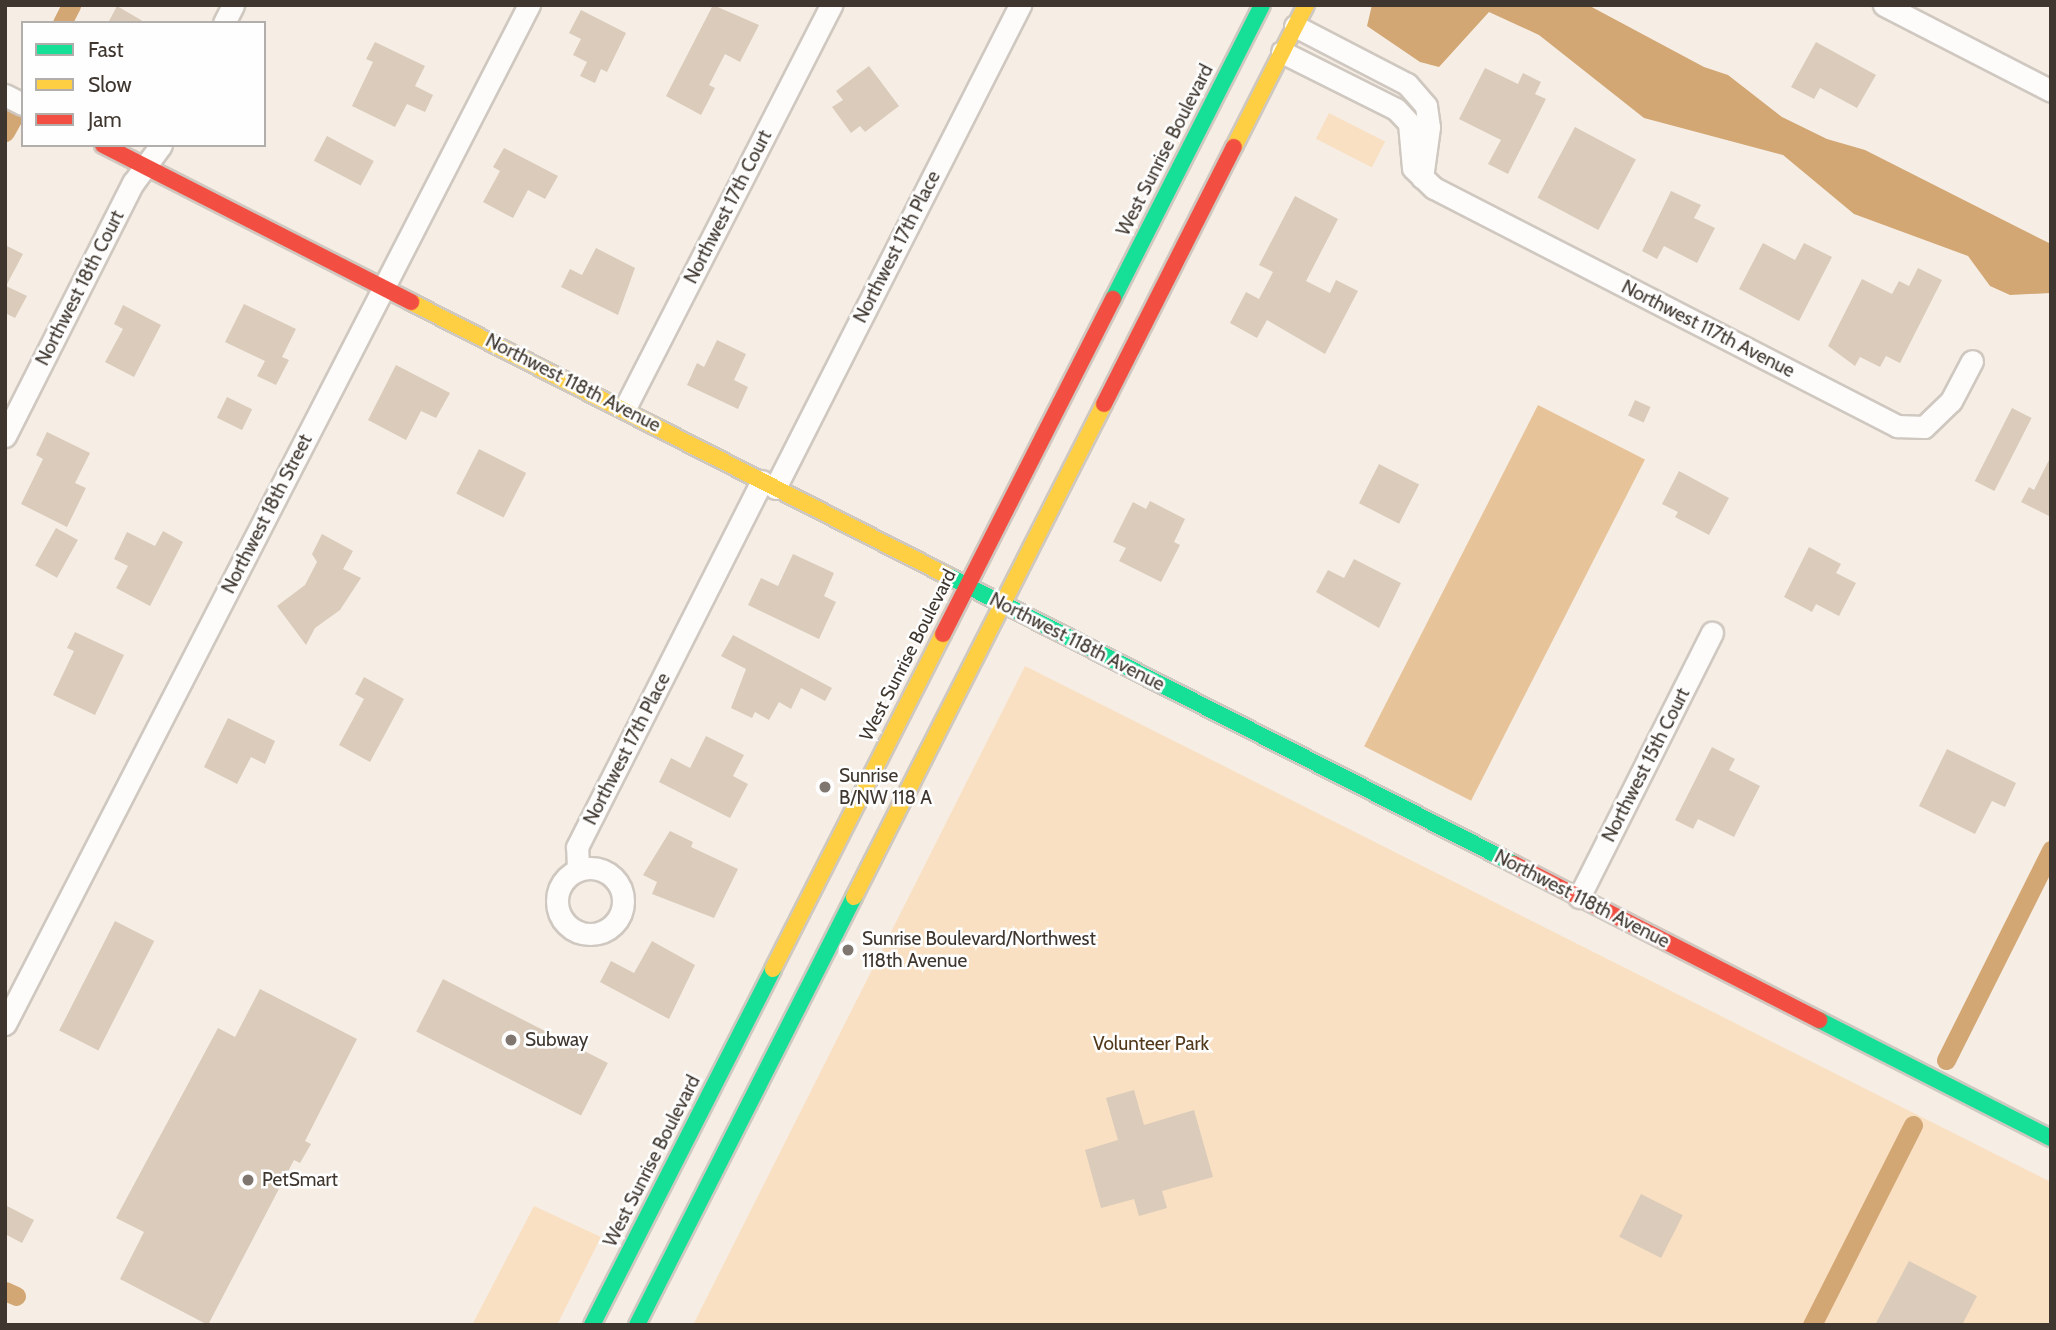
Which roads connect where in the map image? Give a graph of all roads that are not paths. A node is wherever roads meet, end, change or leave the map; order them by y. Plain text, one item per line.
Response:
1 (233, 5) edge
2 (529, 5) edge
3 (831, 5) edge
4 (1020, 5) edge
5 (1262, 5) edge
6 (1306, 5) edge
7 (1884, 5) edge
8 (225, 21) edge
9 (1295, 26) junction
10 (1282, 52) junction
11 (1374, 67) junction
12 (2051, 91) edge
13 (1361, 92) junction
14 (5, 95) edge
15 (21, 103) edge
16 (107, 147) edge
17 (160, 147) edge
18 (146, 167) junction
19 (1422, 178) junction
20 (383, 287) junction
21 (1972, 361) dead end
22 (625, 408) junction
23 (5, 436) edge
24 (768, 484) junction
25 (966, 585) junction
26 (1005, 605) junction
27 (1713, 633) dead end
28 (578, 870) dead end
29 (1579, 897) junction
30 (5, 1024) edge
31 (2051, 1138) edge
32 (592, 1325) edge
33 (638, 1325) edge

1 - 8 street
2 - 20 street, Northwest 18th Street
3 - 22 street, Northwest 17th Court
4 - 24 street, Northwest 17th Place
5 - 25 main road, West Sunrise Boulevard
6 - 9 main road
7 - 12 street
9 - 10 main road
9 - 11 street
10 - 13 street
10 - 26 main road
11 - 13 street
11 - 19 street
13 - 19 street
14 - 15 street
16 - 18 main road, Northwest 118th Avenue
17 - 18 street, Northwest 18th Court
18 - 20 main road, Northwest 118th Avenue
18 - 23 street, Northwest 18th Court
19 - 21 street, Northwest 117th Avenue
20 - 22 main road, Northwest 118th Avenue
20 - 30 street, Northwest 18th Street
22 - 24 main road, Northwest 118th Avenue
24 - 25 main road, Northwest 118th Avenue
24 - 28 street, Northwest 17th Place
25 - 26 main road, Northwest 118th Avenue
25 - 32 main road, West Sunrise Boulevard
26 - 29 main road, Northwest 118th Avenue
26 - 33 main road
27 - 29 street, Northwest 15th Court
29 - 31 main road, Northwest 118th Avenue

